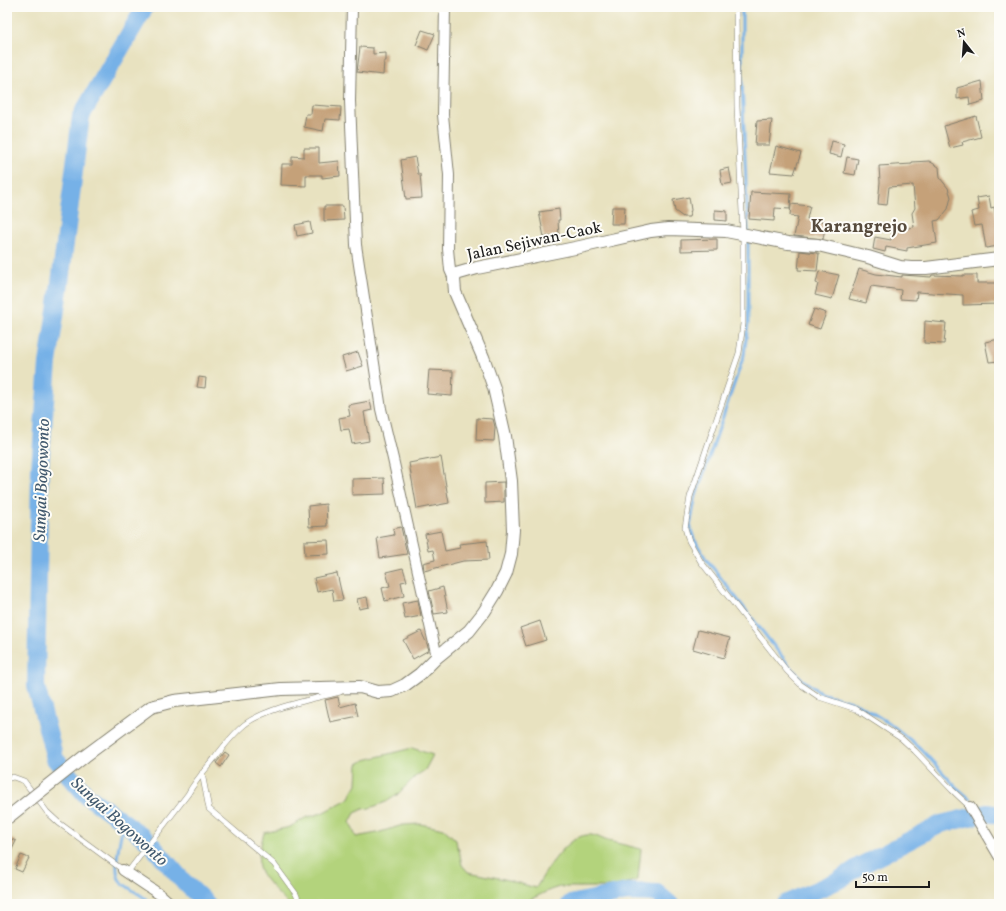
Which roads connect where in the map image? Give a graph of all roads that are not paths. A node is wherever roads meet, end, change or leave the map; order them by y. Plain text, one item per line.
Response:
1 (352, 7) edge
2 (445, 7) edge
3 (736, 7) edge
4 (748, 235) junction
5 (999, 259) edge
6 (454, 279) junction
7 (437, 657) junction
8 (360, 687) junction
9 (202, 773) junction
10 (7, 779) edge
11 (970, 807) joint
12 (7, 818) edge
13 (997, 853) edge
14 (128, 870) junction
15 (171, 904) edge
16 (300, 904) edge

1 - 7 street
2 - 6 street
3 - 4 lane
4 - 5 street
4 - 6 street, Jalan Sejiwan-Caok
4 - 11 lane
6 - 7 street, Jalan Sejiwan-Caok
7 - 8 street, Jalan Sejiwan-Caok
8 - 9 lane
8 - 12 street, Jalan Sejiwan-Caok, bridge
9 - 14 lane
9 - 16 lane
10 - 14 lane
11 - 13 street
14 - 15 street

